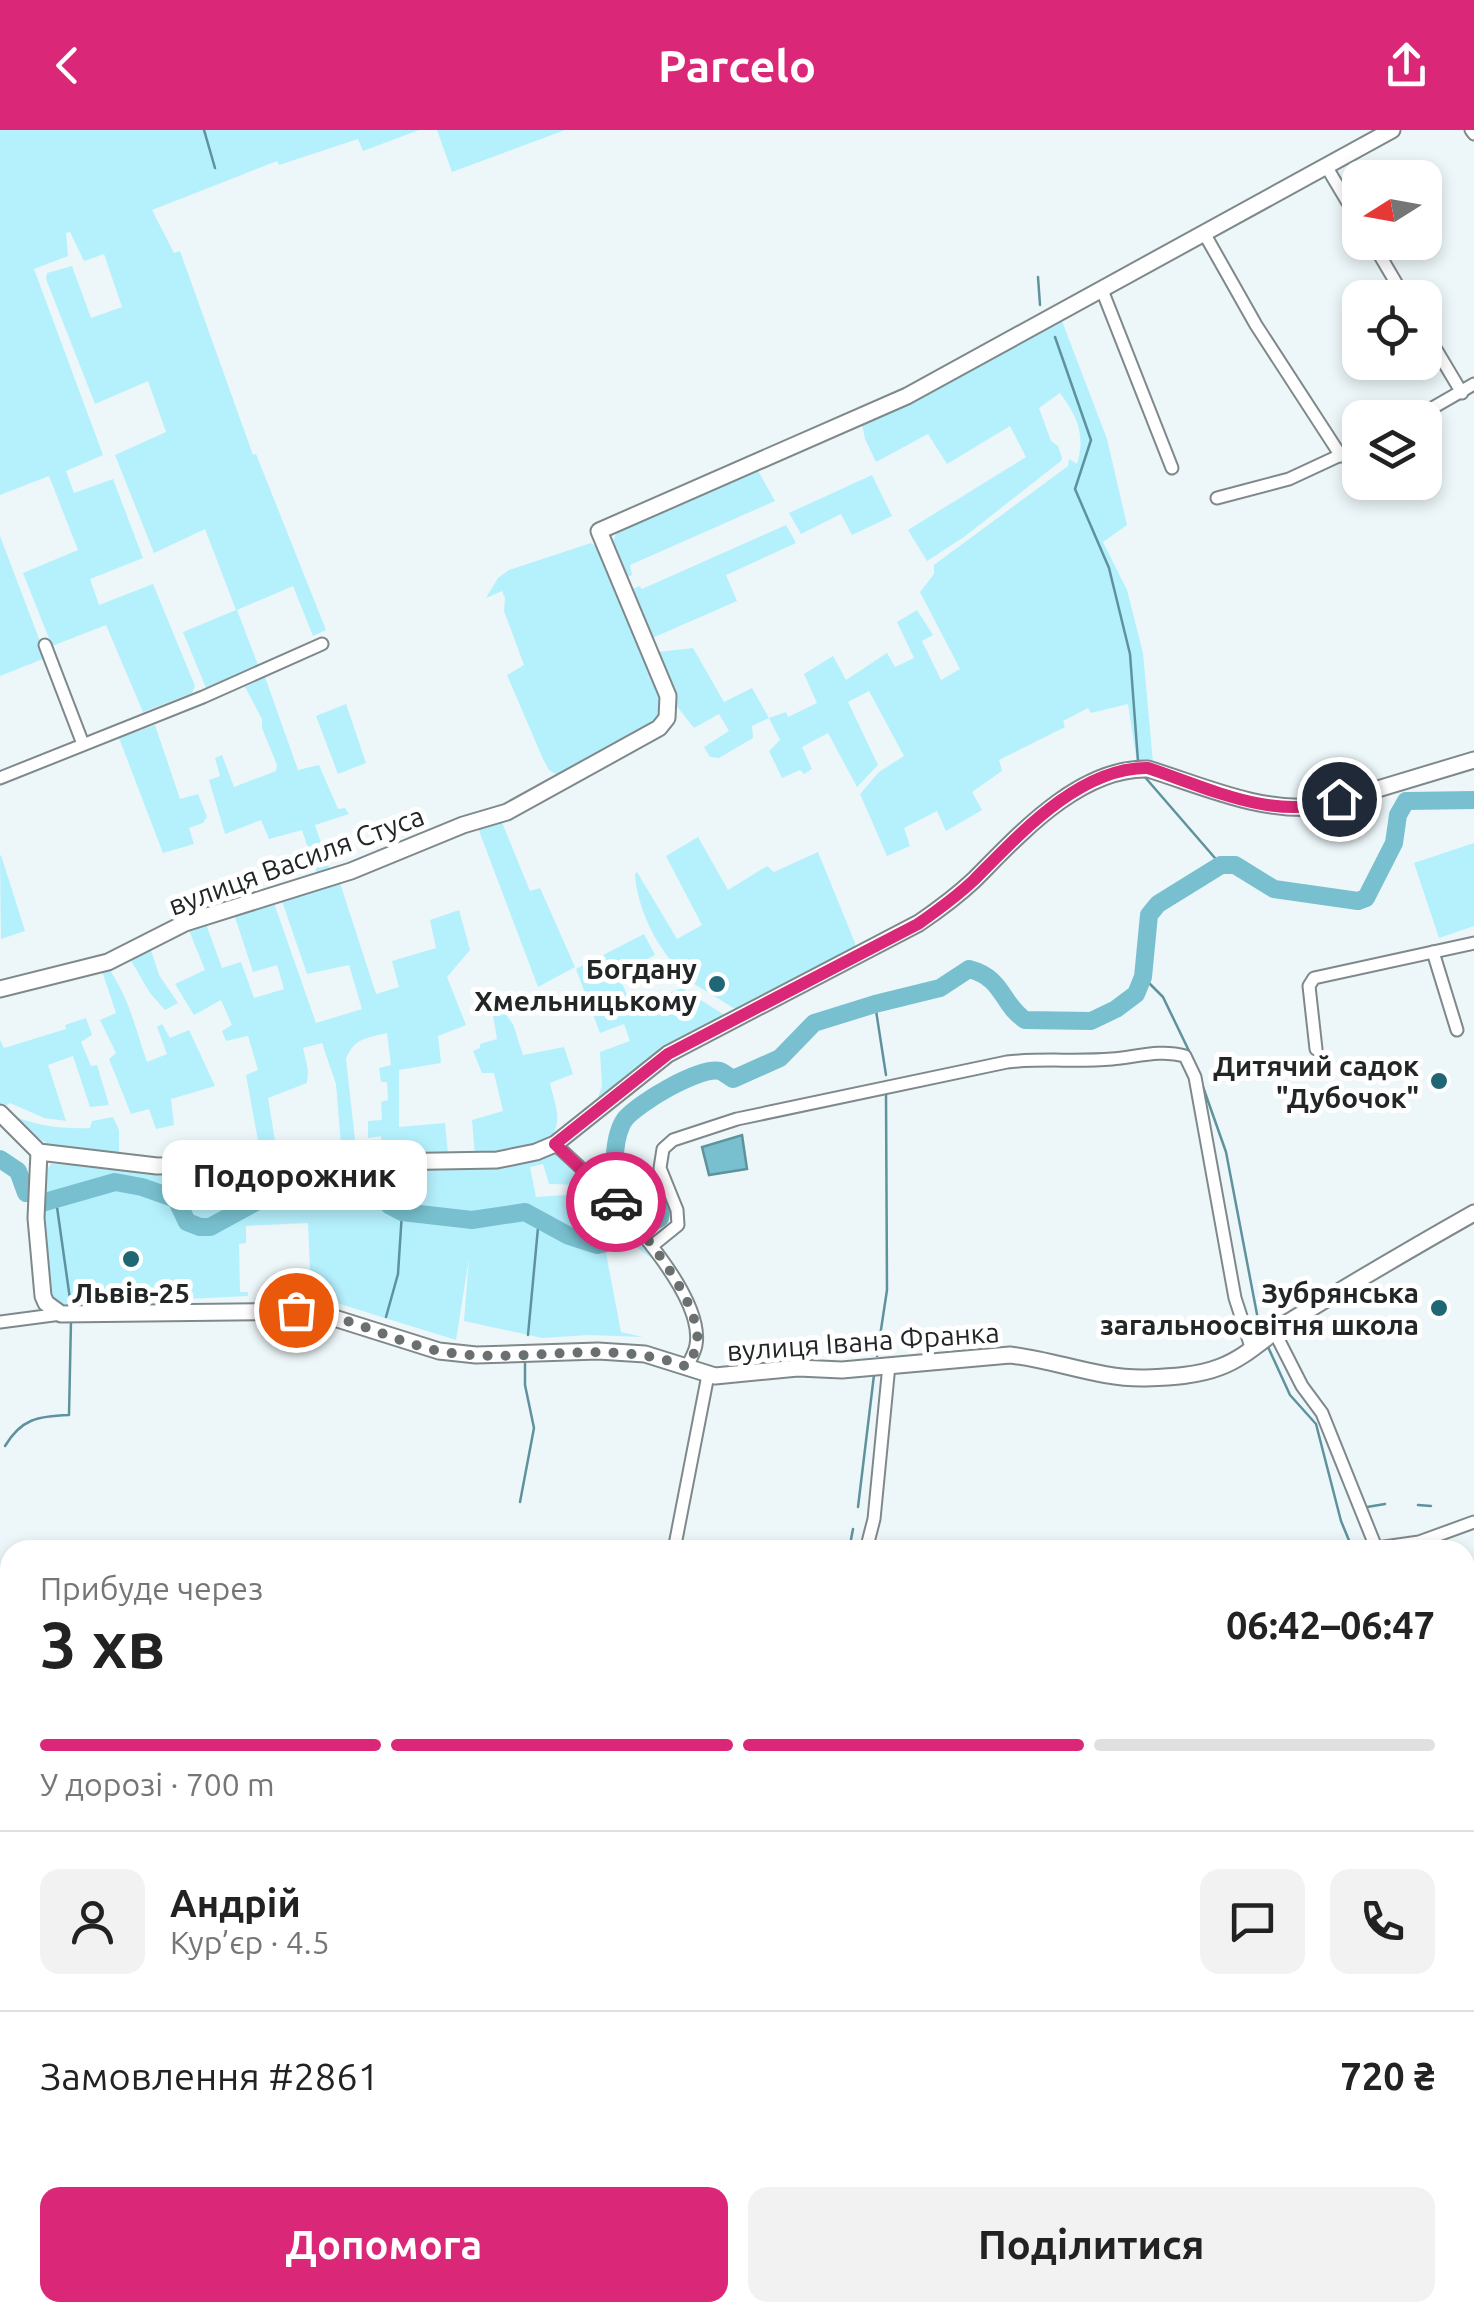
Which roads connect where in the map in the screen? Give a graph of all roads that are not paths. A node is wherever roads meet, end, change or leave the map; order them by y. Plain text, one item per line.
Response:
1 (1392, 130) edge
2 (1326, 166) junction
3 (1342, 193) edge
4 (1204, 233) junction
5 (1102, 290) junction
6 (1442, 360) edge
7 (1474, 384) edge
8 (1462, 393) junction
9 (1442, 404) edge
10 (1341, 456) joint
11 (1172, 468) dead end
12 (1216, 498) dead end
13 (322, 644) dead end
14 (45, 646) dead end
15 (83, 744) junction
16 (1474, 760) edge
17 (0, 778) edge
18 (1474, 942) edge
19 (1433, 952) junction
20 (0, 989) edge
21 (1457, 1030) dead end
22 (1316, 1049) dead end
23 (0, 1114) edge
24 (555, 1144) junction
25 (39, 1152) junction
26 (1474, 1213) edge
27 (649, 1241) junction
28 (61, 1314) junction
29 (0, 1322) edge
30 (1274, 1331) junction
31 (1252, 1350) junction
32 (889, 1365) junction
33 (687, 1367) junction
34 (708, 1375) junction
35 (1474, 1522) edge
36 (676, 1540) edge
37 (869, 1540) edge
38 (1373, 1540) edge
39 (1424, 1540) edge

1 - 2 street
2 - 3 street
2 - 4 street
4 - 5 street
4 - 10 street
5 - 11 street
5 - 20 street, вулиця Василя Стуса
6 - 8 street
7 - 8 street
8 - 9 street
10 - 12 street
13 - 15 street
14 - 15 street
15 - 17 street
16 - 24 street
18 - 19 street
19 - 21 street
19 - 22 street
23 - 25 street
24 - 25 street
24 - 27 street
25 - 28 street
26 - 30 street, вулиця Івана Франка
27 - 31 street
27 - 33 street
28 - 29 street, вулиця Івана Франка
28 - 33 street, вулиця Івана Франка
30 - 31 street, вулиця Івана Франка
30 - 38 street
31 - 32 street, вулиця Івана Франка
32 - 34 street, вулиця Івана Франка
32 - 37 street
33 - 34 street, вулиця Івана Франка
34 - 36 street
35 - 39 street

